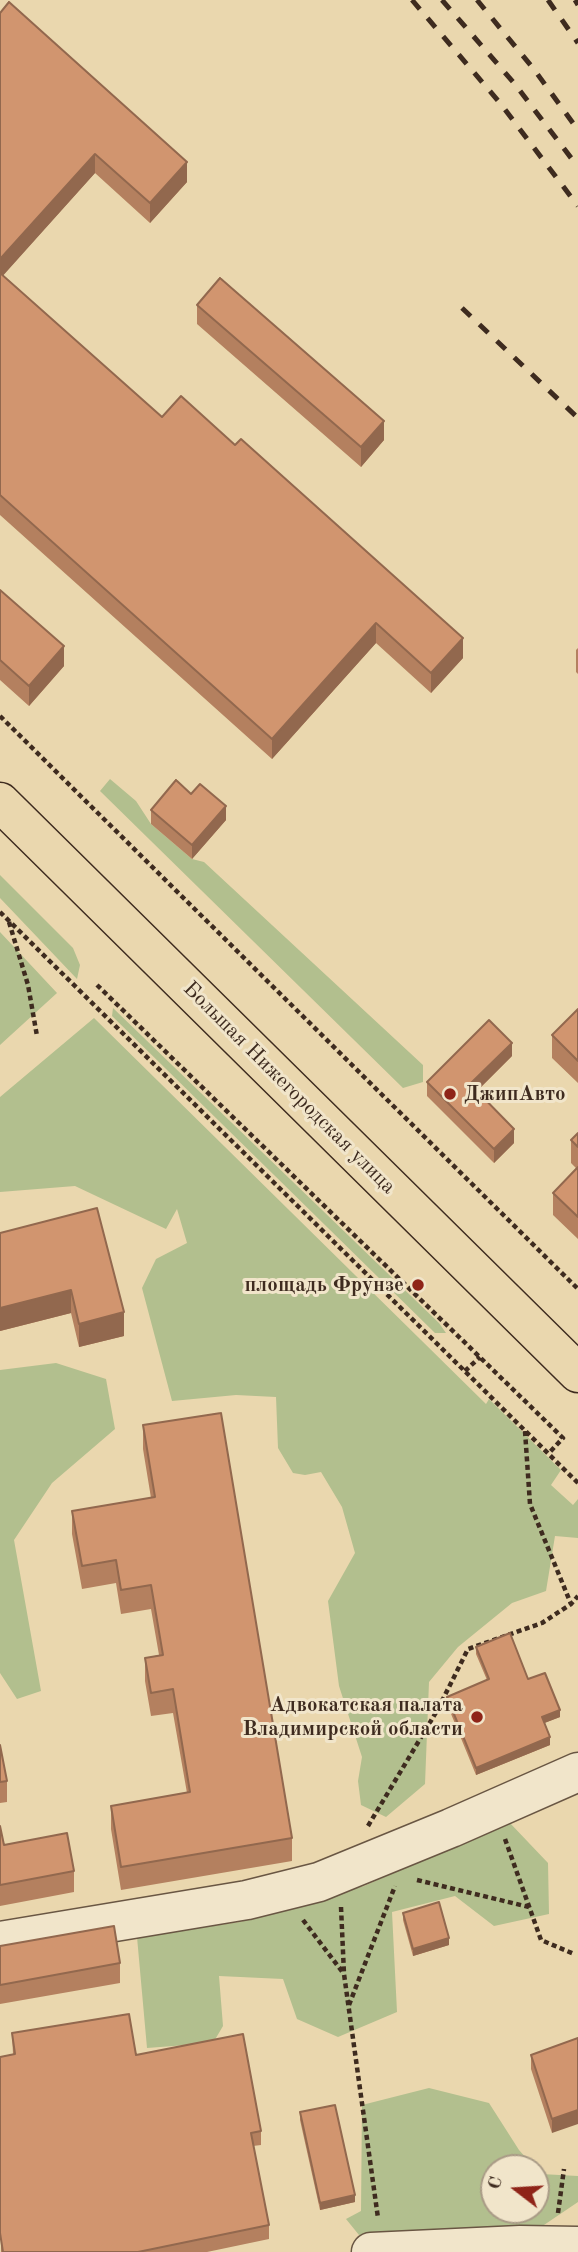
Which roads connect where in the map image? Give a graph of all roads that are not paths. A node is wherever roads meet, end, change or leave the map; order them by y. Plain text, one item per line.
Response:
1 (0, 802) edge
2 (578, 1373) edge
3 (578, 1772) edge
4 (0, 1941) edge
5 (566, 2246) edge
6 (376, 2251) edge

1 - 2 main road, Большая Нижегородская улица
3 - 4 lane
5 - 6 lane

